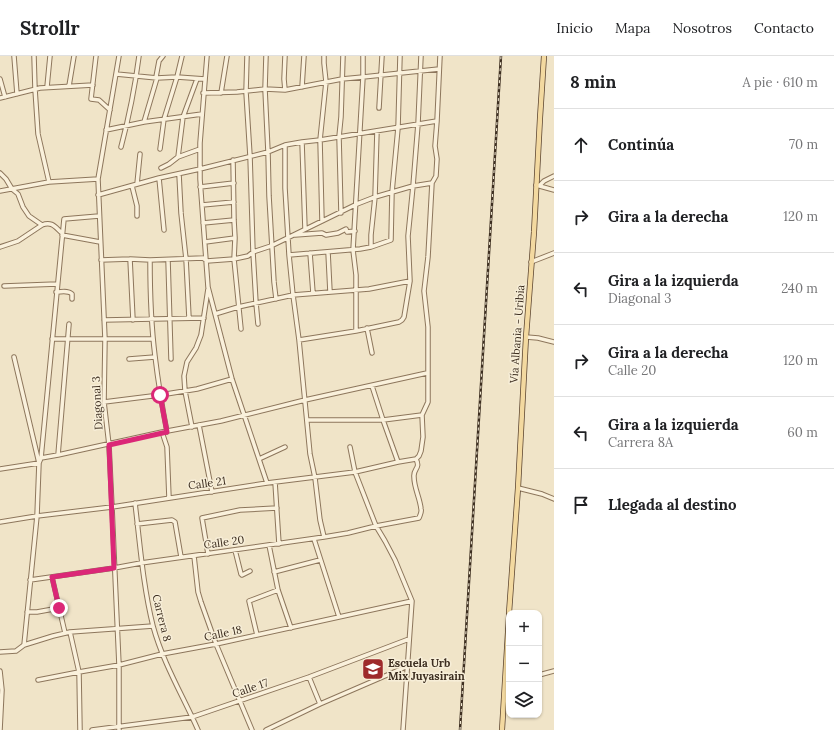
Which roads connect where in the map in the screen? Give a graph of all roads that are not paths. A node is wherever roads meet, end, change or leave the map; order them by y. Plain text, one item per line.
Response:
1 (14, 56) edge
2 (34, 56) edge
3 (50, 56) edge
4 (74, 56) edge
5 (96, 56) edge
6 (119, 56) edge
7 (139, 56) edge
8 (163, 56) edge
9 (182, 56) edge
10 (207, 56) edge
11 (227, 56) edge
12 (247, 56) edge
13 (266, 56) edge
14 (285, 56) edge
15 (304, 56) edge
16 (324, 56) edge
17 (343, 56) edge
18 (363, 56) edge
19 (382, 56) edge
20 (400, 56) edge
21 (421, 56) edge
22 (440, 56) edge
23 (544, 56) edge
24 (439, 69) junction
25 (420, 71) junction
26 (400, 73) junction
27 (116, 74) junction
28 (136, 75) junction
29 (381, 75) junction
30 (157, 77) junction
31 (363, 77) junction
32 (177, 78) junction
33 (0, 79) edge
34 (197, 79) junction
35 (205, 79) junction
36 (342, 80) junction
37 (326, 82) junction
38 (93, 85) junction
39 (69, 86) junction
40 (46, 87) junction
41 (302, 87) junction
42 (35, 89) junction
43 (265, 90) junction
44 (285, 90) junction
45 (246, 92) junction
46 (203, 93) junction
47 (221, 93) junction
48 (17, 94) junction
49 (5, 97) junction
50 (0, 98) edge
51 (379, 108) dead end
52 (110, 110) junction
53 (202, 114) junction
54 (183, 117) junction
55 (164, 119) junction
56 (437, 121) junction
57 (144, 122) junction
58 (418, 124) junction
59 (127, 126) junction
60 (398, 128) junction
61 (106, 130) junction
62 (377, 131) junction
63 (360, 134) junction
64 (339, 137) junction
65 (320, 140) junction
66 (302, 142) junction
67 (285, 146) junction
68 (121, 147) dead end
69 (160, 149) dead end
70 (200, 149) junction
71 (268, 152) junction
72 (140, 154) dead end
73 (250, 156) junction
74 (178, 157) junction
75 (234, 160) junction
76 (161, 168) dead end
77 (200, 169) junction
78 (0, 173) edge
79 (179, 174) junction
80 (554, 176) edge
81 (159, 178) junction
82 (98, 179) junction
83 (49, 182) junction
84 (234, 183) junction
85 (432, 183) junction
86 (137, 184) junction
87 (538, 185) junction
88 (132, 186) junction
89 (414, 186) junction
90 (200, 187) junction
91 (12, 189) junction
92 (554, 190) edge
93 (0, 191) edge
94 (392, 192) junction
95 (98, 195) junction
96 (375, 197) junction
97 (234, 202) junction
98 (356, 204) junction
99 (202, 205) junction
100 (341, 213) junction
101 (99, 216) junction
102 (137, 216) dead end
103 (234, 220) junction
104 (322, 222) junction
105 (203, 223) junction
106 (42, 225) junction
107 (164, 230) dead end
108 (305, 230) junction
109 (355, 231) junction
110 (62, 234) junction
111 (294, 235) junction
112 (288, 237) junction
113 (235, 238) junction
114 (100, 242) junction
115 (204, 242) junction
116 (271, 246) junction
117 (0, 247) edge
118 (371, 247) junction
119 (354, 250) junction
120 (253, 252) junction
121 (328, 252) junction
122 (310, 253) junction
123 (554, 253) edge
124 (289, 255) junction
125 (130, 259) junction
126 (186, 259) junction
127 (234, 259) junction
128 (101, 260) junction
129 (150, 260) junction
130 (168, 260) junction
131 (207, 262) junction
132 (531, 262) junction
133 (410, 281) junction
134 (57, 284) junction
135 (4, 286) dead end
136 (208, 287) junction
137 (356, 289) junction
138 (56, 292) junction
139 (330, 292) junction
140 (313, 293) junction
141 (293, 295) junction
142 (276, 299) junction
143 (72, 300) dead end
144 (256, 303) junction
145 (238, 307) junction
146 (215, 314) junction
147 (189, 318) junction
148 (204, 318) junction
149 (170, 319) junction
150 (104, 320) junction
151 (133, 320) junction
152 (152, 320) junction
153 (69, 324) dead end
154 (258, 324) dead end
155 (367, 328) junction
156 (241, 329) dead end
157 (356, 331) junction
158 (526, 337) junction
159 (52, 339) junction
160 (68, 339) junction
161 (105, 339) junction
162 (154, 339) junction
163 (299, 340) junction
164 (554, 342) edge
165 (372, 353) dead end
166 (14, 357) dead end
167 (155, 357) junction
168 (129, 359) dead end
169 (171, 359) dead end
170 (427, 373) junction
171 (232, 379) junction
172 (372, 386) junction
173 (185, 391) junction
174 (160, 395) junction
175 (305, 400) junction
176 (104, 402) junction
177 (422, 415) junction
178 (244, 416) junction
179 (307, 420) junction
180 (383, 420) junction
181 (199, 426) junction
182 (192, 427) junction
183 (165, 432) junction
184 (109, 445) junction
185 (350, 446) dead end
186 (285, 447) dead end
187 (58, 455) junction
188 (41, 458) junction
189 (259, 459) junction
190 (416, 459) junction
191 (398, 462) junction
192 (39, 463) junction
193 (0, 469) edge
194 (355, 472) junction
195 (315, 478) junction
196 (275, 482) junction
197 (267, 483) junction
198 (518, 488) junction
199 (212, 492) junction
200 (169, 498) junction
201 (554, 499) edge
202 (135, 503) junction
203 (112, 507) junction
204 (277, 508) junction
205 (37, 516) junction
206 (0, 522) edge
207 (137, 524) junction
208 (376, 526) junction
209 (324, 537) junction
210 (314, 538) junction
211 (278, 544) junction
212 (269, 545) junction
213 (235, 550) junction
214 (208, 554) junction
215 (194, 556) junction
216 (181, 557) junction
217 (320, 560) junction
218 (141, 563) junction
219 (114, 568) junction
220 (250, 571) dead end
221 (274, 572) junction
222 (52, 577) junction
223 (30, 580) junction
224 (278, 590) junction
225 (412, 601) junction
226 (59, 608) junction
227 (509, 610) edge
228 (27, 612) junction
229 (339, 617) junction
230 (153, 626) junction
231 (291, 628) junction
232 (116, 629) junction
233 (70, 632) junction
234 (64, 633) junction
235 (257, 635) junction
236 (409, 639) junction
237 (216, 644) junction
238 (24, 645) junction
239 (0, 652) edge
240 (162, 654) junction
241 (118, 665) junction
242 (408, 666) junction
243 (0, 671) edge
244 (554, 671) edge
245 (80, 672) junction
246 (542, 674) edge
247 (309, 677) junction
248 (38, 680) dead end
249 (506, 682) edge
250 (239, 702) junction
251 (320, 704) junction
252 (0, 713) edge
253 (192, 717) junction
254 (0, 725) edge
255 (119, 728) edge
256 (0, 730) edge
257 (80, 730) edge
258 (92, 730) edge
259 (198, 730) edge
260 (252, 730) edge
261 (266, 730) edge
262 (403, 730) edge
263 (502, 730) edge

1 - 48 street
2 - 42 street
3 - 40 street
4 - 39 street
5 - 38 street
6 - 27 street, Diagonal 3
7 - 28 street
8 - 30 street
9 - 32 street
10 - 35 street
11 - 47 street
12 - 45 street
13 - 43 street
14 - 44 street
15 - 41 street
16 - 37 street
17 - 36 street
18 - 31 street
19 - 29 street
20 - 26 street
21 - 25 street
22 - 24 street
23 - 87 main road, Vía Albania - Uribia
24 - 25 street
24 - 56 street
25 - 26 street
25 - 58 street
26 - 29 street
26 - 60 street
27 - 28 street
27 - 52 street, Diagonal 3
28 - 30 street
28 - 59 street
29 - 31 street
29 - 51 street
30 - 32 street
30 - 57 street
31 - 36 street
31 - 63 street
32 - 34 street
32 - 55 street
33 - 49 street
34 - 35 street
34 - 54 street
35 - 46 street
36 - 37 street
36 - 64 street
37 - 41 street
37 - 65 street
38 - 39 street
38 - 52 street
39 - 40 street
40 - 42 street
41 - 44 street
42 - 48 street
42 - 83 street
43 - 44 street
43 - 45 street
43 - 71 street
45 - 47 street
45 - 73 street
46 - 47 street
46 - 53 street
48 - 49 street
49 - 50 street
52 - 61 street, Diagonal 3
53 - 54 street
53 - 70 street
54 - 55 street
54 - 74 street
55 - 57 street
55 - 69 street
56 - 58 street
56 - 85 street
57 - 59 street
58 - 60 street
58 - 89 street
59 - 61 street
59 - 68 street
60 - 62 street
60 - 94 street
61 - 82 street, Diagonal 3
62 - 63 street
62 - 96 street
63 - 64 street
63 - 98 street
64 - 65 street
64 - 100 street
65 - 66 street
65 - 104 street
66 - 67 street
66 - 108 street
67 - 71 street
67 - 112 street
70 - 74 street
70 - 77 street
71 - 73 street
71 - 116 street
72 - 86 street
73 - 75 street
73 - 120 street
74 - 76 street
75 - 77 street
75 - 84 street
77 - 79 street
77 - 90 street
78 - 91 street
79 - 81 street
79 - 126 street
80 - 87 street
81 - 86 street
81 - 107 street
82 - 83 street
82 - 95 street, Diagonal 3
83 - 91 street
84 - 90 street
84 - 97 street
85 - 89 street
85 - 170 street
86 - 88 street
87 - 92 street
87 - 132 main road, Vía Albania - Uribia
88 - 95 street
88 - 102 street
89 - 94 street
89 - 133 street
90 - 99 street
91 - 93 street
91 - 106 street
94 - 96 street
94 - 118 street
95 - 101 street, Diagonal 3
96 - 98 street
96 - 118 street
97 - 99 street
97 - 103 street
98 - 100 street
98 - 109 street
99 - 105 street
100 - 104 street
101 - 110 street
101 - 114 street, Diagonal 3
103 - 105 street
103 - 113 street
104 - 108 street
105 - 115 street
106 - 110 street
106 - 117 street
108 - 111 street
109 - 111 street
109 - 119 street
110 - 114 street
110 - 134 street
111 - 112 street
112 - 116 street
112 - 124 street
113 - 115 street
113 - 127 street
114 - 128 street, Diagonal 3
115 - 131 street
116 - 120 street
116 - 142 street
118 - 119 street
119 - 121 street
119 - 137 street
120 - 127 street
120 - 144 street
121 - 122 street
121 - 139 street
122 - 124 street
122 - 140 street
123 - 132 street
124 - 141 street
125 - 128 street
125 - 129 street
125 - 151 street
126 - 130 street
126 - 131 street
126 - 147 street
127 - 131 street
127 - 145 street
128 - 150 street, Diagonal 3
129 - 130 street
129 - 152 street
130 - 149 street
131 - 136 street
132 - 158 main road, Vía Albania - Uribia
133 - 137 street
133 - 155 street
134 - 135 street
134 - 138 street
136 - 146 street
136 - 148 street
137 - 139 street
137 - 157 street
138 - 143 street
138 - 159 street
139 - 140 street
140 - 141 street
141 - 142 street
141 - 163 street
142 - 144 street
144 - 145 street
144 - 154 street
145 - 146 street
145 - 156 street
146 - 171 street
147 - 148 street
147 - 149 street
148 - 173 street
149 - 152 street
149 - 169 street
150 - 151 street
150 - 161 street, Diagonal 3
151 - 152 street
152 - 162 street
153 - 160 street
155 - 157 street
155 - 165 street
157 - 163 street
158 - 164 street
158 - 198 main road, Vía Albania - Uribia
159 - 160 street
159 - 188 street
160 - 161 street
160 - 187 street
161 - 162 street
161 - 176 street, Diagonal 3
162 - 167 street
163 - 175 street
166 - 192 street
167 - 168 street
167 - 174 street
170 - 172 street
170 - 177 street
171 - 173 street
171 - 178 street
172 - 175 street
172 - 180 street
173 - 174 street
173 - 182 street
174 - 176 street
174 - 183 street
175 - 178 street
175 - 179 street
176 - 184 street, Diagonal 3
177 - 180 street
177 - 190 street
178 - 181 street
178 - 189 street
179 - 180 street
179 - 195 street
180 - 191 street
181 - 182 street
181 - 199 street
182 - 183 street
183 - 184 street
183 - 200 street
184 - 187 street
184 - 203 street, Diagonal 3
185 - 194 street
186 - 189 street
187 - 188 street
188 - 192 street
189 - 197 street
190 - 191 street, Calle 21
190 - 208 street, Calle 20
191 - 194 street, Calle 21
192 - 193 street
192 - 205 street
194 - 195 street, Calle 21
194 - 208 street
195 - 196 street, Calle 21
195 - 209 street
196 - 197 street, Calle 21
196 - 204 street
197 - 199 street, Calle 21
198 - 201 street
198 - 227 main road, Vía Albania - Uribia
199 - 200 street, Calle 21
200 - 202 street, Calle 21
202 - 203 street, Calle 21
202 - 207 street, Carrera 8
203 - 205 street, Calle 21
203 - 219 street, Diagonal 3
204 - 211 street
204 - 214 street
205 - 206 street, Calle 21
205 - 223 street
207 - 216 street
207 - 218 street, Carrera 8
208 - 209 street, Calle 20
208 - 225 street
209 - 210 street, Calle 20
210 - 211 street, Calle 20
210 - 217 street
211 - 212 street, Calle 20
212 - 213 street, Calle 20
212 - 221 street
213 - 214 street, Calle 20
213 - 220 street
214 - 215 street, Calle 20
215 - 216 street, Calle 20
215 - 237 street
216 - 218 street, Calle 20
217 - 221 street
217 - 229 street
218 - 219 street, Calle 20
218 - 230 street, Carrera 8
219 - 222 street, Calle 20
219 - 232 street, Diagonal 3
221 - 224 street
222 - 223 street, Calle 20
222 - 226 street
223 - 228 street
224 - 231 street
224 - 235 street
225 - 229 street, Calle 18
225 - 236 street
226 - 228 street
226 - 234 street
228 - 238 street
229 - 231 street, Calle 18
230 - 232 street
230 - 240 street, Carrera 8
231 - 235 street, Calle 18
232 - 233 street
232 - 241 street, Diagonal 3
233 - 234 street
233 - 245 street
234 - 238 street
235 - 237 street, Calle 18
236 - 242 street
236 - 247 street, Calle 17
237 - 240 street, Calle 18
237 - 250 street
238 - 239 street
240 - 241 street, Calle 18
240 - 253 street, Carrera 8
241 - 245 street, Calle 18
241 - 255 street, Diagonal 3
242 - 251 street
242 - 262 street
243 - 252 street
244 - 246 street
245 - 248 street, Calle 18
245 - 257 street
247 - 250 street, Calle 17
247 - 251 street
249 - 263 main road
250 - 253 street, Calle 17
250 - 260 street
251 - 261 street
252 - 254 street
253 - 255 street, Calle 17
253 - 259 street, Carrera 8
254 - 256 street
255 - 258 street, Calle 17

